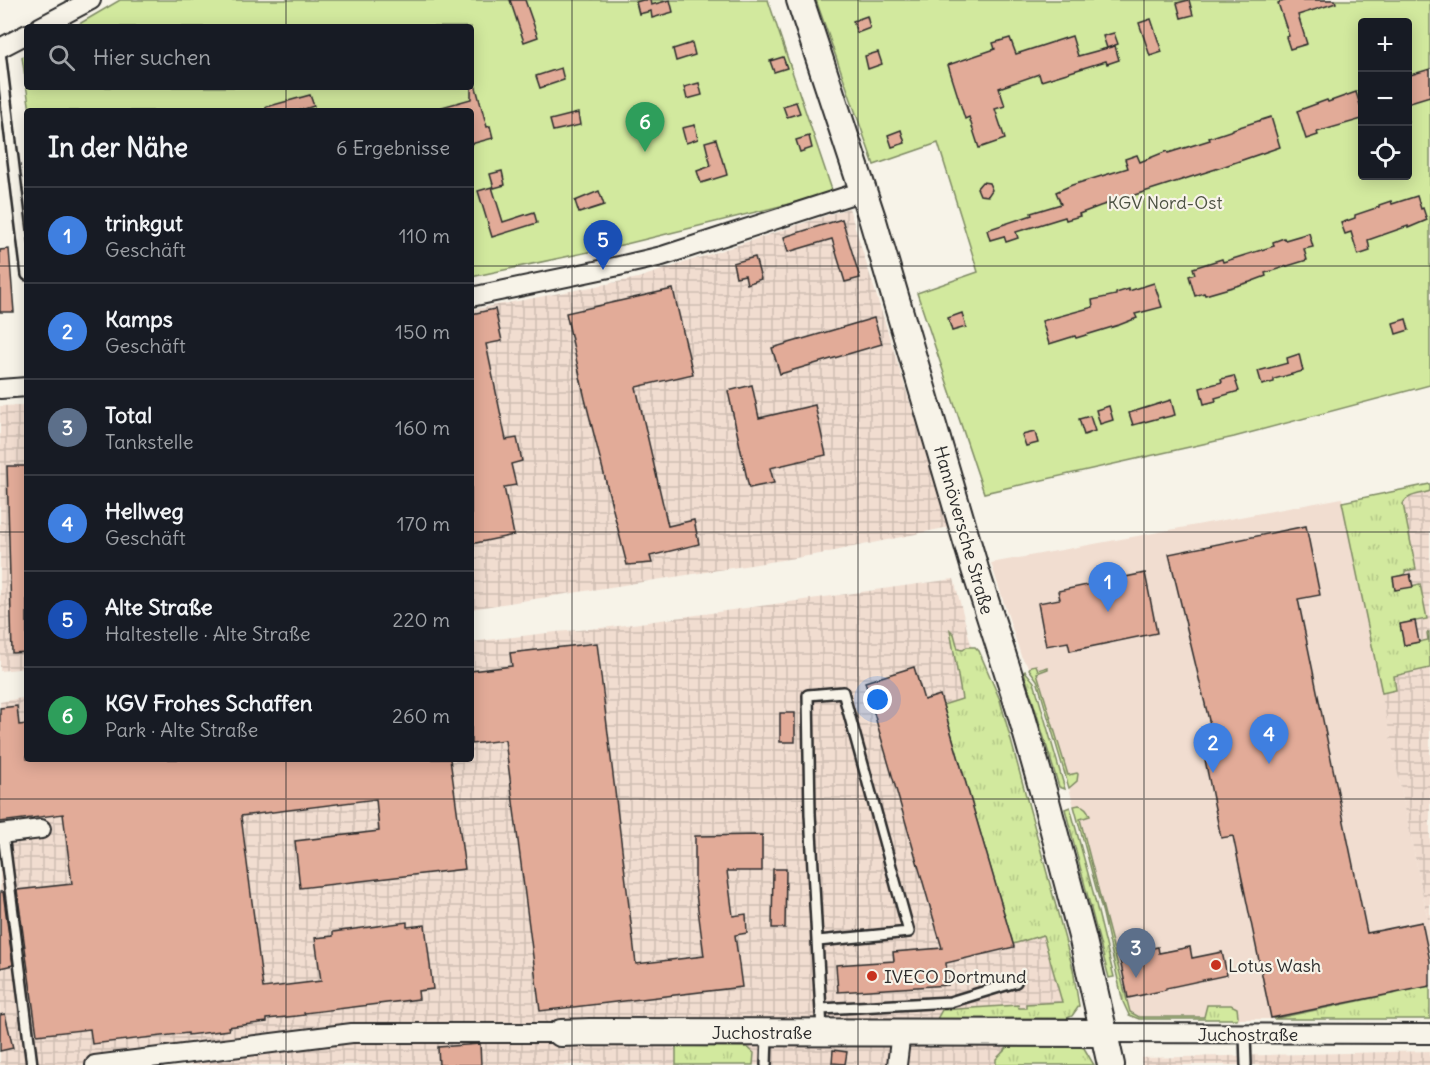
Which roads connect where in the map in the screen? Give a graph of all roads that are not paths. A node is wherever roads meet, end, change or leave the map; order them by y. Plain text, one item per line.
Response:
1 (91, 0) edge
2 (800, 0) edge
3 (46, 24) edge
4 (24, 35) edge
5 (2, 44) edge
6 (863, 191) junction
7 (24, 246) edge
8 (474, 296) edge
9 (24, 387) edge
10 (0, 389) edge
11 (41, 829) dead end
12 (2, 834) edge
13 (818, 941) junction
14 (1016, 982) dead end
15 (822, 1021) junction
16 (901, 1032) junction
17 (561, 1033) joint
18 (766, 1033) junction
19 (1104, 1033) junction
20 (1245, 1034) junction
21 (1430, 1034) edge
22 (32, 1065) edge
23 (95, 1065) edge
24 (766, 1065) edge
25 (897, 1065) edge
26 (1112, 1065) edge
27 (1246, 1065) edge

1 - 3 street
2 - 6 main road, Hannöversche Straße
4 - 5 street
5 - 7 lane
6 - 8 street
6 - 19 main road, Hannöversche Straße
9 - 10 street
11 - 12 street
12 - 22 lane
13 - 13 lane
13 - 15 lane
14 - 15 lane
15 - 16 main road, Juchostraße
15 - 18 main road, Juchostraße
16 - 19 main road, Juchostraße
16 - 25 street
17 - 18 main road, Juchostraße
17 - 23 street, Juchostraße
18 - 24 lane
19 - 20 street, Juchostraße
19 - 26 main road, Hannöversche Straße
20 - 21 street, Juchostraße
20 - 27 lane

